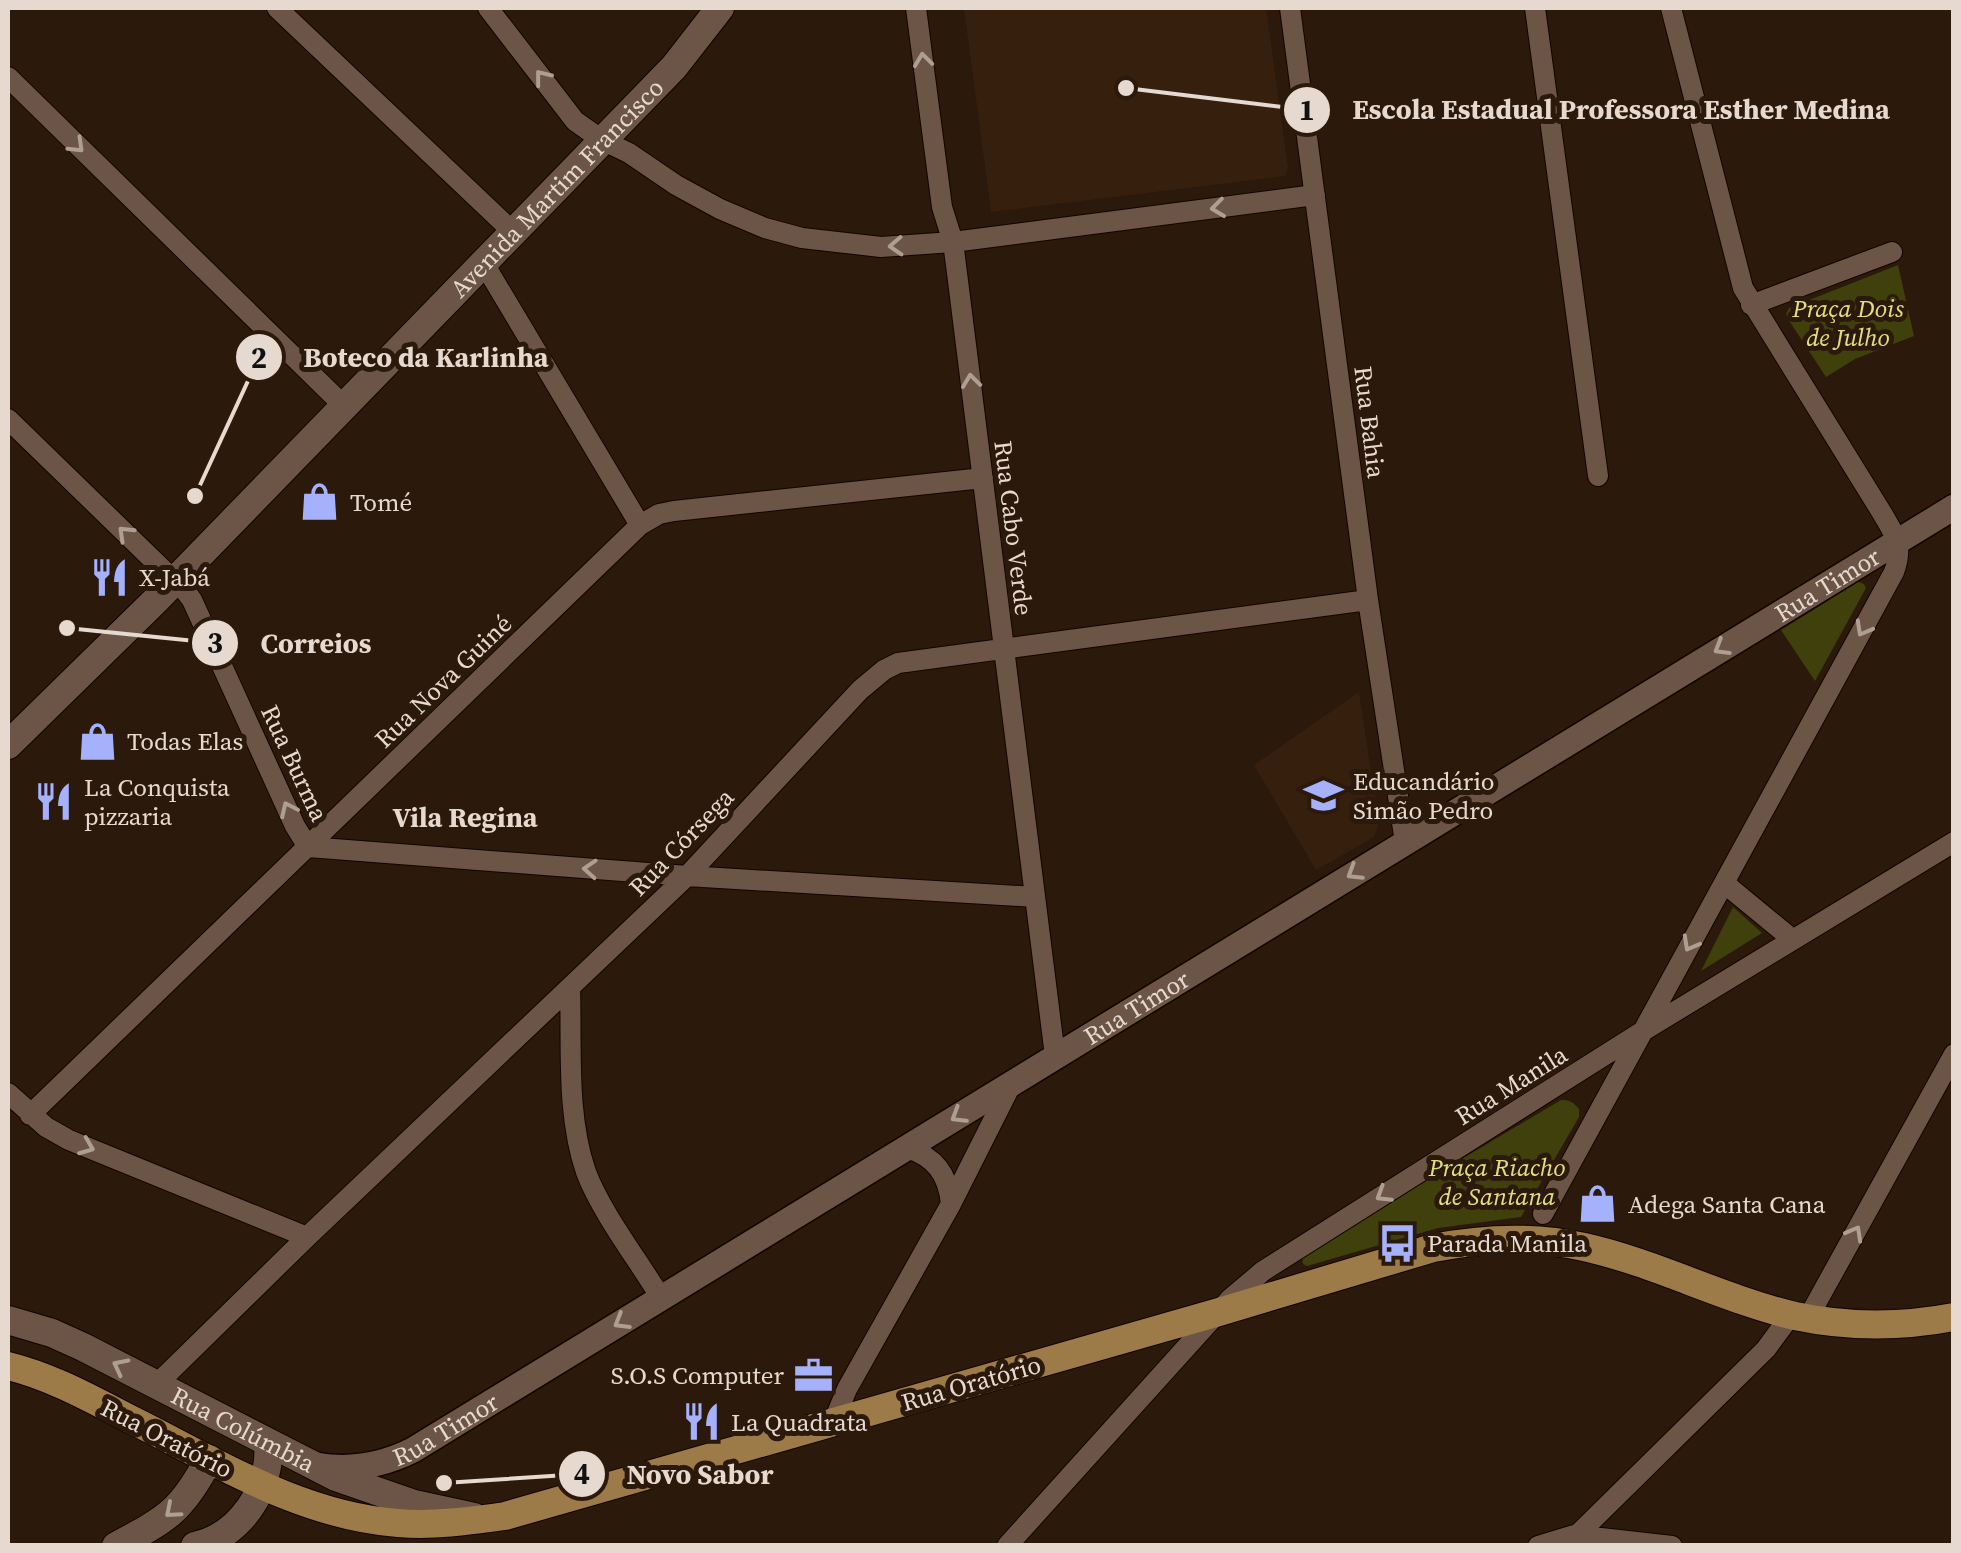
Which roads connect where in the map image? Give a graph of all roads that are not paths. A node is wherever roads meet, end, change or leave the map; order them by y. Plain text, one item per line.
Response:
1 (277, 8) edge
2 (488, 8) edge
3 (720, 8) edge
4 (916, 8) edge
5 (1290, 8) edge
6 (1535, 8) edge
7 (1671, 8) edge
8 (8, 77) edge
9 (602, 140) junction
10 (1315, 196) junction
11 (513, 232) junction
12 (953, 242) junction
13 (1892, 252) dead end
14 (483, 262) junction
15 (1752, 305) junction
16 (344, 406) junction
17 (8, 420) edge
18 (1598, 476) dead end
19 (983, 478) junction
20 (1954, 506) edge
21 (640, 526) junction
22 (1898, 540) junction
23 (174, 581) junction
24 (1368, 600) junction
25 (1004, 649) junction
26 (8, 745) edge
27 (1405, 842) junction
28 (1954, 842) edge
29 (308, 847) junction
30 (687, 876) junction
31 (1724, 883) junction
32 (1035, 897) junction
33 (1792, 939) junction
34 (570, 988) junction
35 (1643, 1031) junction
36 (1954, 1054) edge
37 (1055, 1056) junction
38 (1012, 1083) junction
39 (8, 1093) edge
40 (30, 1115) junction
41 (906, 1148) junction
42 (951, 1204) junction
43 (1543, 1214) dead end
44 (307, 1237) junction
45 (661, 1298) junction
46 (1218, 1312) junction
47 (1799, 1316) junction
48 (1954, 1317) edge
49 (8, 1320) edge
50 (8, 1366) edge
51 (156, 1385) junction
52 (834, 1423) junction
53 (268, 1443) junction
54 (210, 1459) junction
55 (306, 1463) junction
56 (262, 1485) junction
57 (486, 1519) junction
58 (1570, 1540) edge
59 (200, 1545) edge
60 (116, 1546) edge
61 (1008, 1546) edge
62 (1538, 1546) edge
63 (1672, 1546) edge

1 - 11 street
9 -> 2 street
3 - 9 main road, Avenida Martim Francisco
12 -> 4 street, Rua Cabo Verde
5 - 10 street, Rua Bahia
6 - 18 street
7 - 15 street
8 -> 16 street
9 - 11 main road, Avenida Martim Francisco
12 -> 9 street
10 -> 12 street
10 - 24 street, Rua Bahia
11 - 14 main road, Avenida Martim Francisco
19 -> 12 street, Rua Cabo Verde
13 - 15 street
14 - 16 main road, Avenida Martim Francisco
14 - 21 street
15 - 22 street
16 - 23 main road, Avenida Martim Francisco
23 -> 17 street, Rua Burma
19 - 21 street, Rua Nova Guiné
19 - 25 street, Rua Cabo Verde
20 - 22 street, Rua Timor
21 - 29 street, Rua Nova Guiné
22 -> 27 street, Rua Timor
22 -> 31 street
23 - 26 main road, Avenida Martim Francisco
29 -> 23 street, Rua Burma
24 - 25 street, Rua Córsega
24 - 27 street, Rua Bahia
25 - 30 street, Rua Córsega
25 - 32 street, Rua Cabo Verde
27 -> 37 street, Rua Timor
28 - 33 street, Rua Manila
30 -> 29 street, Rua Burma
29 - 40 street, Rua Nova Guiné
30 - 32 street, Rua Burma
30 - 34 street, Rua Córsega
31 - 33 street
31 -> 35 street
32 - 37 street, Rua Cabo Verde
33 - 35 street, Rua Manila
34 - 44 street, Rua Córsega
34 - 45 street
35 - 43 street
35 -> 46 street, Rua Manila
47 -> 36 street
37 - 38 street, Rua Timor
38 -> 41 street, Rua Timor
38 - 42 street
39 - 40 street
40 -> 44 street
41 - 42 street
41 - 45 street, Rua Timor
42 - 52 street
44 - 51 street, Rua Córsega
45 -> 55 street, Rua Timor
46 - 47 main road, Rua Oratório
46 - 52 main road, Rua Oratório
46 - 61 street, Rua Manila
47 - 48 main road, Rua Oratório
47 - 58 street
51 -> 49 main road, Rua Colúmbia
50 - 54 main road, Rua Oratório
51 - 53 main road, Rua Colúmbia
52 - 57 main road, Rua Oratório
53 - 55 main road, Rua Colúmbia
53 - 56 main road
54 - 56 main road, Rua Oratório
54 -> 60 main road
55 - 57 main road, Rua Colúmbia
56 - 57 main road, Rua Oratório
56 - 59 main road
58 - 62 street
58 - 63 street

